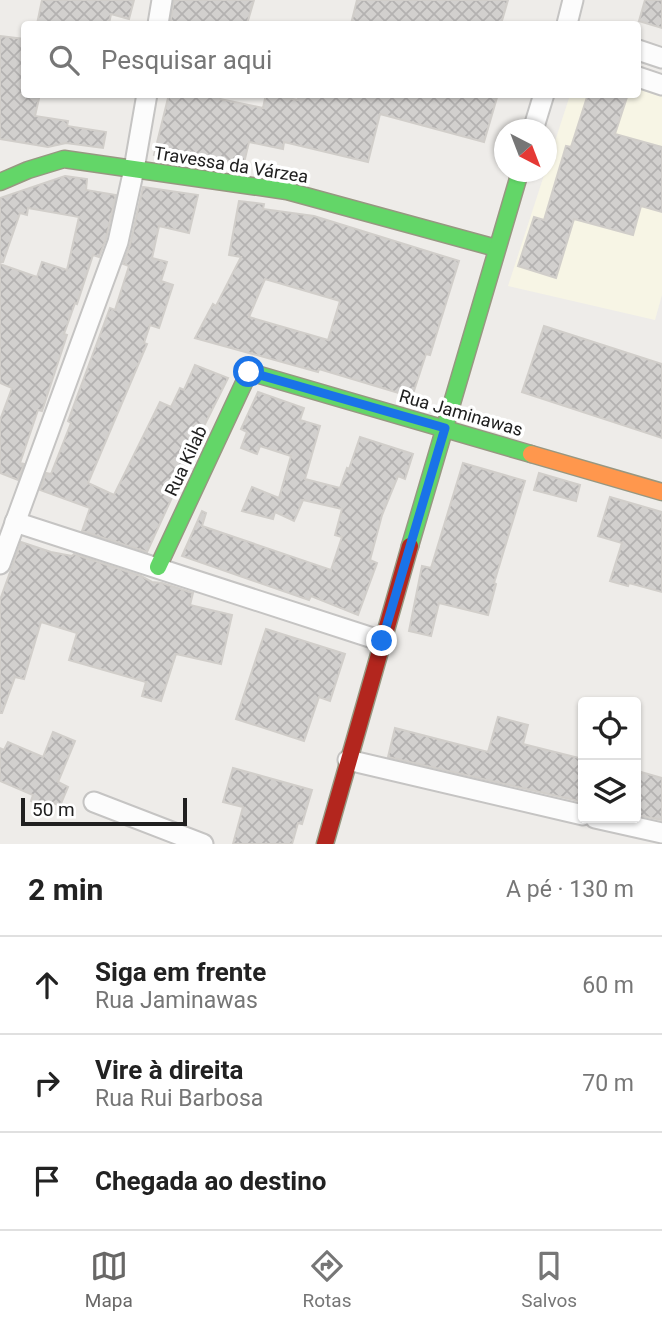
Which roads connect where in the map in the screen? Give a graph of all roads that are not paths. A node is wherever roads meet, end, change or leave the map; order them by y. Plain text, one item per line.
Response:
1 (162, 0) edge
2 (573, 0) edge
3 (158, 21) edge
4 (568, 21) edge
5 (641, 51) edge
6 (662, 58) edge
7 (641, 78) edge
8 (662, 85) edge
9 (145, 98) edge
10 (543, 98) edge
11 (536, 119) edge
12 (134, 169) junction
13 (0, 181) edge
14 (517, 182) edge
15 (496, 248) junction
16 (249, 372) joint
17 (445, 428) junction
18 (662, 492) edge
19 (15, 522) junction
20 (0, 564) edge
21 (158, 567) junction
22 (382, 641) junction
23 (348, 760) junction
24 (94, 803) dead end
25 (578, 814) edge
26 (618, 823) edge
27 (662, 833) edge
28 (203, 844) edge
29 (325, 844) edge

1 - 3 street
2 - 4 street
5 - 6 street
7 - 8 street
9 - 12 street
10 - 11 street
12 - 13 street, Travessa da Várzea
12 - 15 street, Travessa da Várzea
12 - 19 street
14 - 15 street
15 - 17 street
16 - 17 street, Rua Jaminawas
16 - 21 street, Rua Kilab
17 - 18 street, Rua Jaminawas
17 - 22 street
19 - 20 street
19 - 21 street
21 - 22 street
22 - 23 street
23 - 25 street
23 - 29 street
24 - 28 street
26 - 27 street

